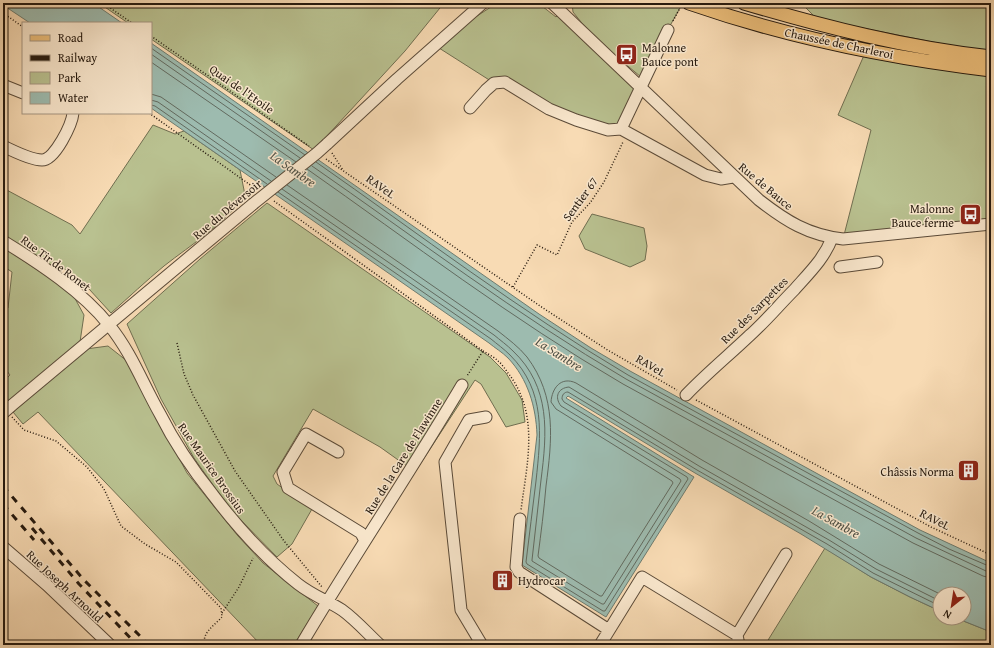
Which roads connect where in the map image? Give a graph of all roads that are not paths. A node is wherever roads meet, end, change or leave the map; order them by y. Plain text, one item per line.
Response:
1 (476, 3) edge
2 (483, 3) edge
3 (552, 3) edge
4 (561, 3) edge
5 (744, 3) edge
6 (685, 6) edge
7 (463, 21) junction
8 (577, 27) junction
9 (668, 30) road end
10 (991, 57) edge
11 (991, 70) edge
12 (3, 85) edge
13 (641, 87) junction
14 (22, 93) edge
15 (470, 108) dead end
16 (73, 114) edge
17 (624, 131) junction
18 (3, 146) edge
19 (734, 177) junction
20 (991, 224) edge
21 (832, 238) junction
22 (3, 241) edge
23 (878, 262) dead end
24 (840, 267) dead end
25 (109, 325) junction
26 (462, 385) road end
27 (686, 395) road end
28 (7, 410) edge
29 (486, 417) dead end
30 (338, 452) dead end
31 (520, 519) road end
32 (365, 541) junction
33 (3, 547) edge
34 (786, 554) dead end
35 (329, 598) junction
36 (609, 630) junction
37 (738, 640) edge
38 (110, 645) edge
39 (301, 645) edge
40 (380, 645) edge
41 (482, 645) edge
42 (600, 645) edge

1 - 7 street, Rue du Déversoir
2 - 7 street, Rue du Déversoir
3 - 8 street, Rue de Bauce
4 - 8 street, Rue de Bauce
5 - 10 main road, Chaussée de Charleroi
6 - 11 main road, Chaussée de Charleroi
7 - 25 street, Rue du Déversoir, bridge
8 - 13 street, Rue de Bauce
9 - 13 street
12 - 14 street
13 - 17 street
13 - 19 street, Rue de Bauce
15 - 17 street
16 - 18 street
17 - 19 street
19 - 21 street, Rue de Bauce
20 - 21 street, Rue de Bauce
21 - 27 street, Rue des Sarpettes
22 - 25 street, Rue Tir de Ronet
23 - 24 street
25 - 28 street, Rue du Déversoir
25 - 35 street, Rue Maurice Brossius
26 - 32 street, Rue de la Gare de Flawinne
29 - 41 street
30 - 32 street
31 - 36 street
32 - 35 street, Rue de la Gare de Flawinne
33 - 38 street, Rue Joseph Arnould
34 - 37 street
35 - 39 street, Rue de la Gare de Flawinne
35 - 40 street, Rue Maurice Brossius
36 - 37 street
36 - 42 street

